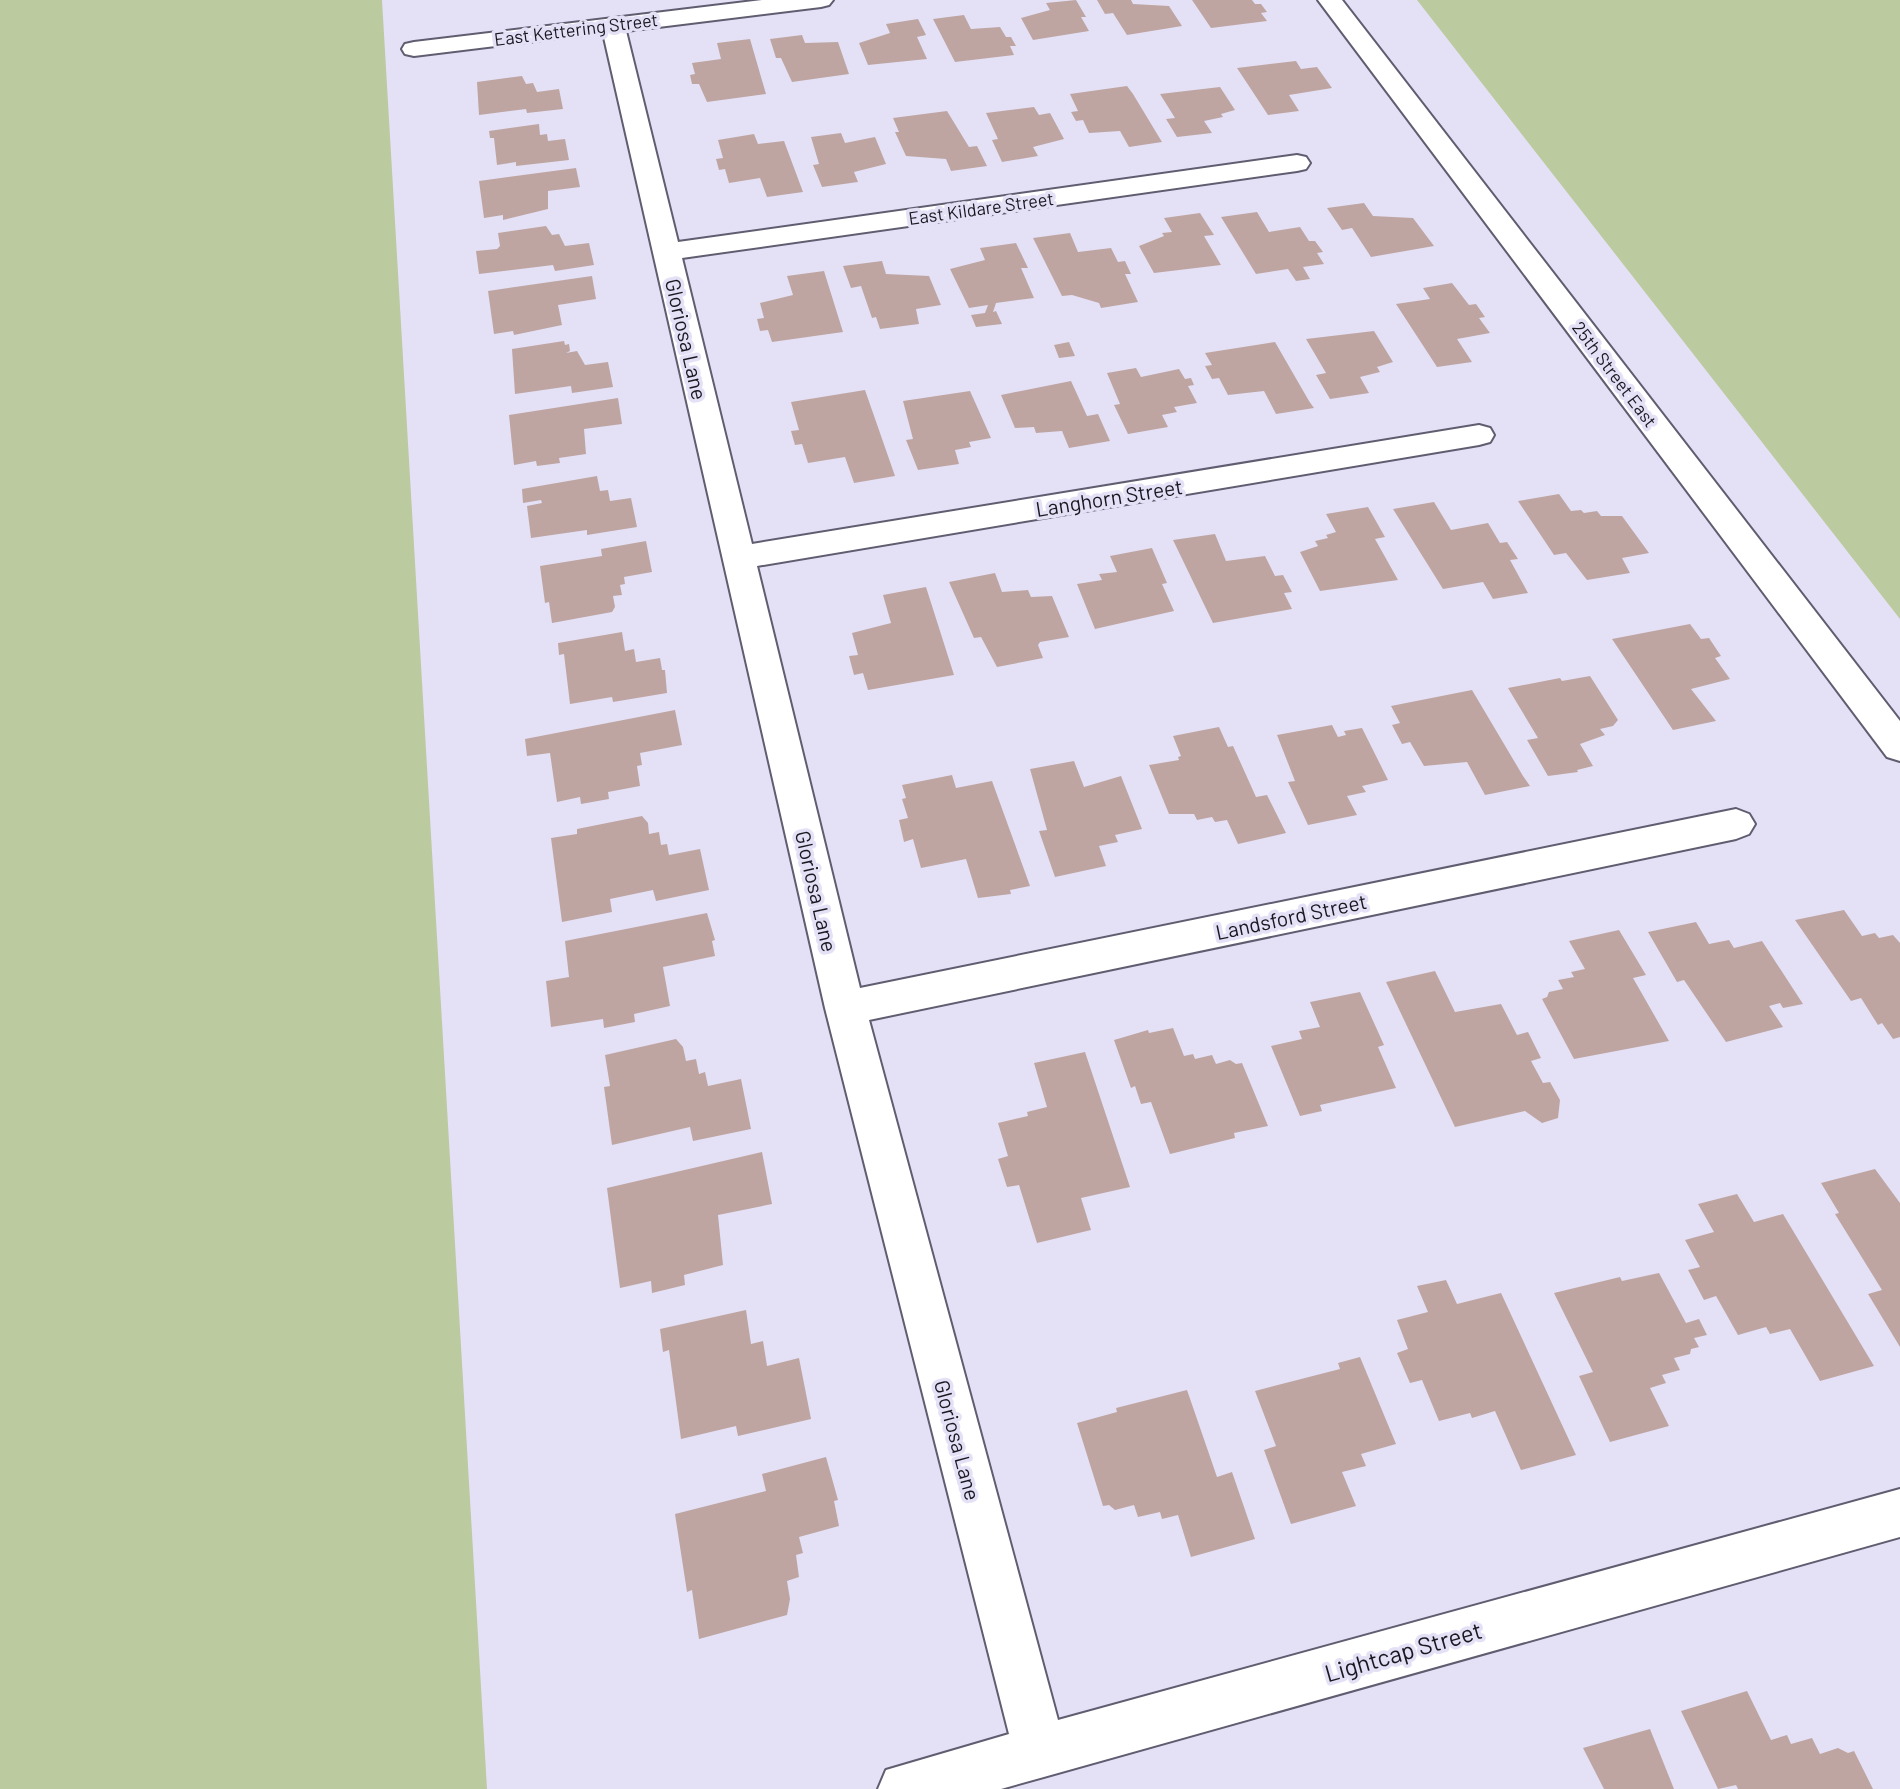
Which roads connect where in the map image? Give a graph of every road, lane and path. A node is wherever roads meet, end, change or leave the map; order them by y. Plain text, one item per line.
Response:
1 (821, 0) edge
2 (1330, 0) edge
3 (613, 24) junction
4 (414, 49) dead end
5 (1297, 163) dead end
6 (666, 252) junction
7 (1479, 435) dead end
8 (739, 558) junction
9 (1900, 747) edge
10 (1736, 824) dead end
11 (845, 1008) junction
12 (1900, 1513) edge
13 (1040, 1752) junction
14 (905, 1789) edge

1 - 3 street, East Kettering Street
2 - 9 street, 25th Street East
3 - 4 street, East Kettering Street
3 - 6 street, Gloriosa Lane
5 - 6 street, East Kildare Street
6 - 8 street, Gloriosa Lane
7 - 8 street, Langhorn Street
8 - 11 street, Gloriosa Lane
10 - 11 street, Landsford Street
11 - 13 street, Gloriosa Lane
12 - 13 street, Lightcap Street
13 - 14 street, Lightcap Street

